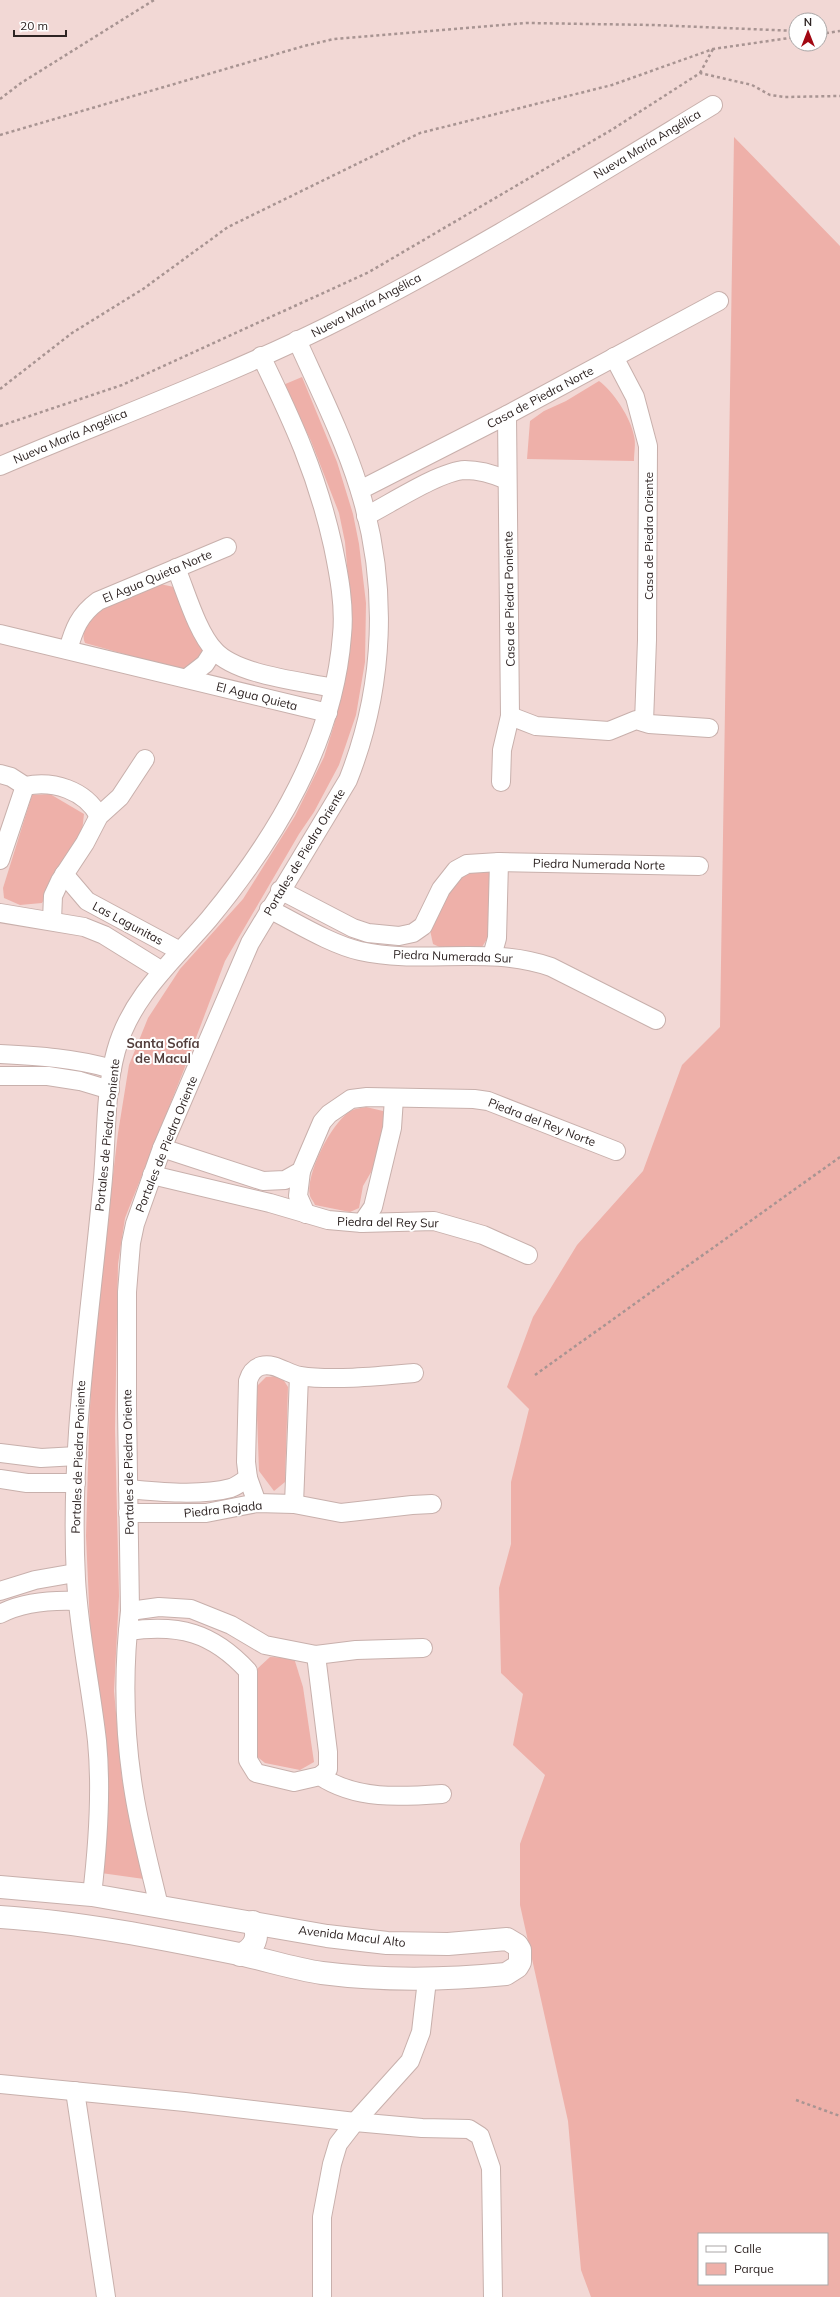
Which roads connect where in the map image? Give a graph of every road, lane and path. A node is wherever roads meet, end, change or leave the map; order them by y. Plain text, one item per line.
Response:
1 (154, 0) edge
2 (788, 31) edge
3 (840, 31) edge
4 (828, 33) edge
5 (788, 38) edge
6 (713, 49) junction
7 (700, 73) junction
8 (840, 96) edge
9 (0, 100) edge
10 (713, 105) dead end
11 (0, 135) edge
12 (719, 301) dead end
13 (297, 340) junction
14 (261, 356) junction
15 (614, 357) junction
16 (0, 389) edge
17 (507, 415) junction
18 (0, 426) edge
19 (0, 466) edge
20 (507, 480) junction
21 (360, 490) junction
22 (366, 516) junction
23 (227, 547) dead end
24 (176, 568) junction
25 (0, 634) edge
26 (68, 650) junction
27 (214, 650) junction
28 (187, 678) junction
29 (333, 688) junction
30 (328, 713) junction
31 (510, 716) junction
32 (644, 722) junction
33 (709, 728) dead end
34 (145, 759) dead end
35 (0, 774) edge
36 (501, 782) dead end
37 (25, 786) junction
38 (99, 816) junction
39 (0, 860) edge
40 (499, 862) junction
41 (698, 866) dead end
42 (64, 874) junction
43 (280, 890) junction
44 (269, 909) junction
45 (0, 913) edge
46 (52, 920) junction
47 (423, 926) junction
48 (180, 951) junction
49 (440, 956) junction
50 (492, 956) junction
51 (162, 971) junction
52 (656, 1020) dead end
53 (0, 1054) edge
54 (112, 1069) junction
55 (0, 1076) edge
56 (110, 1090) junction
57 (394, 1098) junction
58 (162, 1148) junction
59 (616, 1151) dead end
60 (840, 1156) edge
61 (301, 1171) junction
62 (152, 1174) junction
63 (306, 1214) junction
64 (362, 1223) junction
65 (528, 1255) dead end
66 (414, 1373) dead end
67 (535, 1375) dead end
68 (299, 1376) junction
69 (0, 1453) edge
70 (77, 1456) junction
71 (248, 1478) junction
72 (0, 1479) edge
73 (76, 1483) junction
74 (128, 1489) junction
75 (257, 1503) junction
76 (294, 1504) junction
77 (432, 1504) dead end
78 (128, 1513) junction
79 (75, 1573) junction
80 (0, 1591) edge
81 (77, 1601) junction
82 (130, 1611) junction
83 (0, 1614) edge
84 (128, 1631) junction
85 (265, 1645) junction
86 (423, 1648) dead end
87 (316, 1655) junction
88 (248, 1671) junction
89 (320, 1776) junction
90 (442, 1794) dead end
91 (0, 1887) edge
92 (92, 1895) junction
93 (159, 1906) junction
94 (0, 1917) edge
95 (253, 1922) junction
96 (147, 1937) junction
97 (240, 1955) junction
98 (427, 1980) junction
99 (0, 2084) edge
100 (75, 2091) junction
101 (796, 2100) dead end
102 (840, 2116) edge
103 (355, 2122) junction
104 (106, 2297) edge
105 (322, 2297) edge
106 (493, 2297) edge

1 - 9 path
2 - 11 path
3 - 4 path
5 - 6 path
6 - 7 path
6 - 16 path
7 - 8 path
7 - 18 path
10 - 13 street, Nueva María Angélica
12 - 15 street, Casa de Piedra Norte
13 - 14 street, Nueva María Angélica
13 - 21 street, Portales de Piedra Oriente
14 - 19 street, Nueva María Angélica
14 - 29 street, Portales de Piedra Poniente
15 - 17 street, Casa de Piedra Norte
15 - 32 street, Casa de Piedra Oriente
17 - 20 street, Casa de Piedra Poniente
17 - 21 street, Casa de Piedra Norte
20 - 22 street
20 - 31 street, Casa de Piedra Poniente
21 - 22 street, Portales de Piedra Oriente
22 - 43 street, Portales de Piedra Oriente
23 - 24 street, El Agua Quieta Norte
24 - 26 street, El Agua Quieta Norte
24 - 27 street
25 - 26 street, El Agua Quieta
26 - 28 street, El Agua Quieta
27 - 28 street
27 - 29 street, El Agua Quieta
28 - 30 street, El Agua Quieta
29 - 30 street, Portales de Piedra Poniente
30 - 48 street, Portales de Piedra Poniente
31 - 32 street
31 - 36 street, Casa de Piedra Poniente
32 - 33 street
34 - 38 street
35 - 37 street
37 - 38 street
37 - 39 street
38 - 42 street
40 - 41 street, Piedra Numerada Norte
40 - 47 street, Piedra Numerada Norte
40 - 50 street
42 - 46 street
42 - 48 street, Las Lagunitas
43 - 44 street, Portales de Piedra Oriente
43 - 47 street
44 - 49 street, Piedra Numerada Sur
44 - 58 street, Portales de Piedra Oriente
45 - 46 street, Las Lagunitas
46 - 51 street, Las Lagunitas
47 - 49 street
48 - 51 street, Portales de Piedra Poniente
49 - 50 street, Piedra Numerada Sur
50 - 52 street, Piedra Numerada Sur
51 - 54 street, Portales de Piedra Poniente
53 - 54 street
54 - 56 street, Portales de Piedra Poniente
55 - 56 street
56 - 70 street, Portales de Piedra Poniente
57 - 59 street, Piedra del Rey Norte
57 - 61 street, Piedra del Rey Norte
57 - 64 street
58 - 61 street
58 - 62 street, Portales de Piedra Oriente
60 - 67 path
61 - 63 street, Piedra del Rey Norte
62 - 63 street, Piedra del Rey Sur
62 - 74 street, Portales de Piedra Oriente
63 - 64 street, Piedra del Rey Sur
64 - 65 street, Piedra del Rey Sur
66 - 68 street
68 - 71 street
68 - 76 street
69 - 70 street
70 - 73 street, Portales de Piedra Poniente
71 - 74 street
71 - 75 street
72 - 73 street
73 - 79 street, Portales de Piedra Poniente
74 - 78 street, Portales de Piedra Oriente
75 - 76 street, Piedra Rajada
75 - 78 street, Piedra Rajada
76 - 77 street, Piedra Rajada
78 - 82 street, Portales de Piedra Oriente
79 - 80 street
79 - 81 street, Portales de Piedra Poniente
81 - 83 street
81 - 92 street, Portales de Piedra Poniente
82 - 84 street, Portales de Piedra Oriente
82 - 85 street
84 - 88 street
84 - 93 street, Portales de Piedra Oriente
85 - 87 street
85 - 88 street
86 - 87 street
87 - 89 street
88 - 89 street
89 - 90 street
91 - 92 street, Avenida Macul Alto
92 - 93 street, Avenida Macul Alto
93 - 95 street, Avenida Macul Alto
93 - 96 street
94 - 96 street, Avenida Macul Alto
95 - 97 street
95 - 98 street, Avenida Macul Alto
96 - 97 street, Avenida Macul Alto
97 - 98 street, Avenida Macul Alto
98 - 103 street
99 - 100 street
100 - 103 street
100 - 104 street
101 - 102 path
103 - 105 street
103 - 106 street

